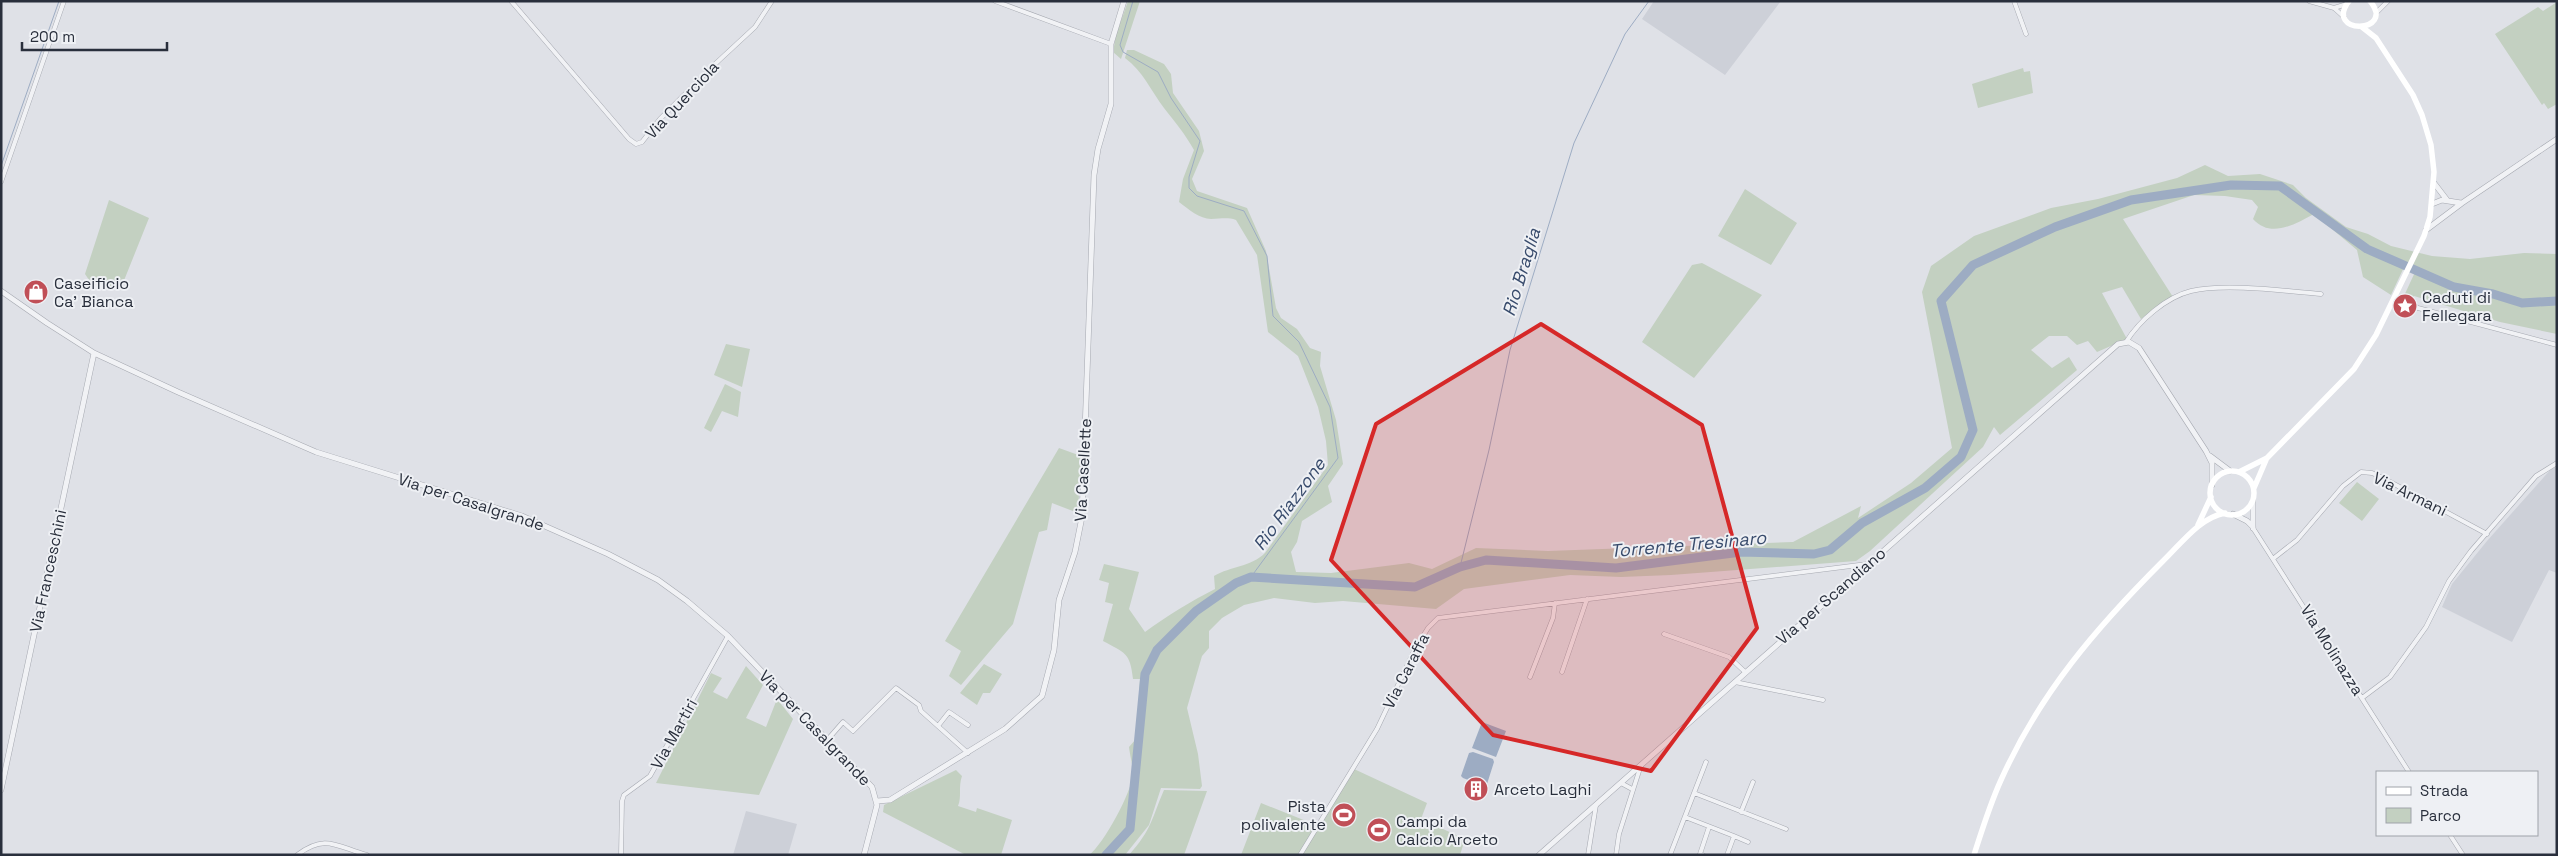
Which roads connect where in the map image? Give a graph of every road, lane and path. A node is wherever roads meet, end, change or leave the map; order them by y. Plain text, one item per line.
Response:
1 (64, 1) edge
2 (510, 1) edge
3 (772, 1) edge
4 (995, 1) edge
5 (1124, 1) edge
6 (2014, 1) edge
7 (2309, 1) edge
8 (2370, 1) edge
9 (2388, 1) edge
10 (2348, 2) edge
11 (2334, 8) junction
12 (2374, 17) junction
13 (2346, 19) junction
14 (2362, 27) junction
15 (2026, 34) dead end
16 (2376, 38) junction
17 (1111, 44) junction
18 (2557, 140) edge
19 (1, 182) edge
20 (2434, 182) junction
21 (2448, 200) junction
22 (2462, 203) junction
23 (2432, 204) junction
24 (2426, 230) junction
25 (1, 291) edge
26 (2321, 294) dead end
27 (2402, 299) dead end
28 (2126, 342) junction
29 (2557, 345) edge
30 (94, 353) junction
31 (2206, 451) junction
32 (2267, 458) junction
33 (2557, 463) edge
34 (2230, 471) junction
35 (2239, 472) junction
36 (2212, 485) junction
37 (2254, 489) junction
38 (2211, 497) junction
39 (2253, 501) junction
40 (2225, 513) junction
41 (2233, 514) junction
42 (2254, 528) junction
43 (2196, 529) junction
44 (2487, 534) junction
45 (2274, 558) junction
46 (1869, 564) junction
47 (1587, 599) junction
48 (1555, 603) junction
49 (1664, 634) dead end
50 (728, 636) junction
51 (1744, 671) junction
52 (1562, 672) dead end
53 (1530, 677) dead end
54 (1732, 682) junction
55 (2362, 698) junction
56 (1823, 700) dead end
57 (968, 725) dead end
58 (938, 726) junction
59 (829, 738) dead end
60 (969, 754) junction
61 (1706, 762) dead end
62 (1642, 763) junction
63 (2408, 771) edge
64 (1620, 782) junction
65 (1753, 782) dead end
66 (1632, 789) junction
67 (1, 790) edge
68 (1694, 793) junction
69 (877, 801) junction
70 (1596, 804) junction
71 (1741, 812) junction
72 (1684, 817) junction
73 (1710, 827) junction
74 (1786, 829) dead end
75 (1734, 836) junction
76 (2451, 836) edge
77 (1748, 842) dead end
78 (297, 855) edge
79 (367, 855) edge
80 (621, 855) edge
81 (864, 855) edge
82 (1300, 855) edge
83 (1538, 855) edge
84 (1588, 855) edge
85 (1616, 855) edge
86 (1670, 855) edge
87 (1702, 855) edge
88 (1727, 855) edge
89 (1974, 855) edge
90 (2464, 855) edge

1 - 19 street
2 - 3 street, Via Querciola
4 - 17 street
5 - 17 street, Via Casellette
6 - 15 street
7 - 11 street
8 - 12 main road
9 - 12 street
10 - 11 street
10 - 13 main road
11 - 13 street
12 - 14 main road
12 - 16 main road
13 - 14 main road
14 - 16 main road
16 - 20 main road
17 - 60 street, Via Casellette
18 - 22 street
20 - 21 street
20 - 23 main road
21 - 22 street
21 - 23 street
22 - 24 street
23 - 24 main road
24 - 32 main road
25 - 30 street, Via per Casalgrande
26 - 28 street, Via per Scandiano
27 - 29 street
28 - 31 street
28 - 46 street, Via per Scandiano
30 - 50 street, Via per Casalgrande
30 - 67 street, Via Franceschini
31 - 34 street
31 - 36 street
32 - 35 main road
32 - 37 main road
33 - 44 street
34 - 35 main road
34 - 36 main road
35 - 37 main road
36 - 38 main road
37 - 39 main road
38 - 40 main road
38 - 43 main road
39 - 41 main road
39 - 42 street
40 - 41 main road
40 - 43 main road
41 - 42 street, Via Molinazza
42 - 45 street, Via Molinazza
43 - 89 main road
44 - 45 street, Via Armani
44 - 55 street
45 - 55 street, Via Molinazza
46 - 47 street, Via Caraffa
46 - 51 street, Via per Scandiano
47 - 48 street, Via Caraffa
47 - 52 street
48 - 53 street
48 - 82 street, Via Caraffa
49 - 51 street
50 - 69 street, Via per Casalgrande
50 - 80 street, Via Martiri
51 - 54 street, Via per Scandiano
54 - 56 street
54 - 62 street, Via per Scandiano
55 - 63 street, Via Molinazza
57 - 58 street
58 - 59 street
58 - 60 street
60 - 69 street, Via Casellette
61 - 68 street
62 - 64 street, Via per Scandiano
62 - 66 street
64 - 66 street
64 - 70 street, Via per Scandiano
65 - 71 street
66 - 85 street
68 - 71 street
68 - 72 street
69 - 81 street
70 - 83 street, Via per Scandiano
70 - 84 street
71 - 74 street
72 - 73 street
72 - 86 street
73 - 75 street
73 - 87 street
75 - 77 street
75 - 88 street
76 - 90 street
78 - 79 street

